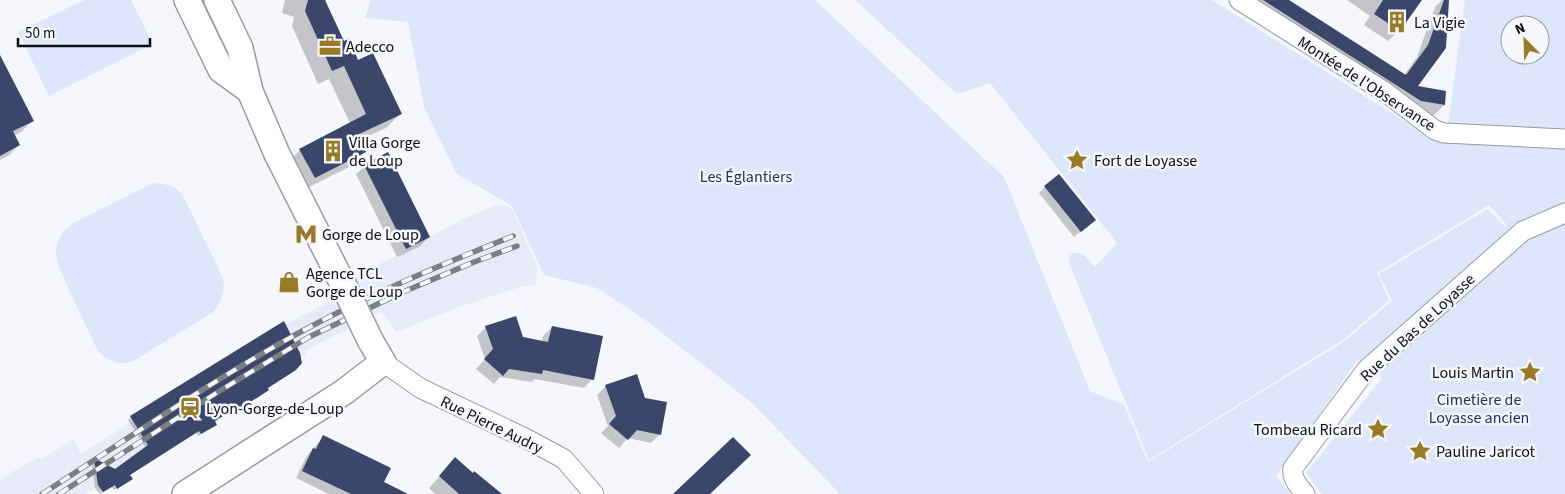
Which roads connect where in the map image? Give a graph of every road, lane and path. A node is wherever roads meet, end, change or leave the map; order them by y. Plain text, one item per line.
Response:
1 (187, 0) edge
2 (217, 0) edge
3 (1239, 0) edge
4 (250, 91) junction
5 (1565, 139) edge
6 (1565, 213) edge
7 (383, 362) junction
8 (185, 494) edge
9 (594, 494) edge
10 (1305, 494) edge

1 - 4 main road
2 - 4 main road
3 - 5 street, Montée de l'Observance
4 - 7 main road, bridge
6 - 10 street, Rue du Bas de Loyasse
7 - 8 main road
7 - 9 street, Rue Pierre Audry

